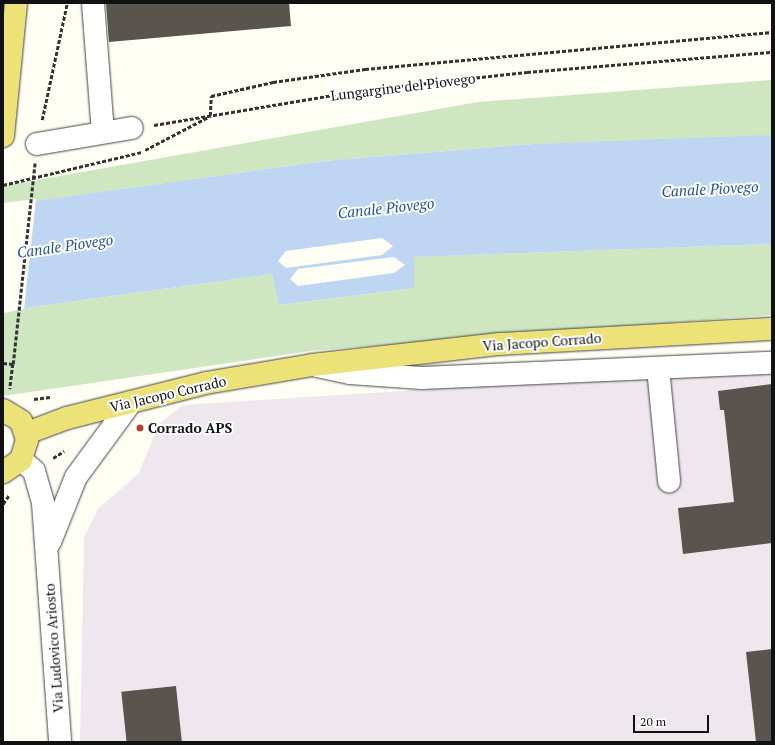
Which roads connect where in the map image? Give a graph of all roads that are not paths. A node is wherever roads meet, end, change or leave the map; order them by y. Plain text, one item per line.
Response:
1 (16, 3) edge
2 (93, 3) edge
3 (132, 128) road end
4 (103, 132) junction
5 (3, 136) edge
6 (36, 152) road end
7 (772, 329) edge
8 (772, 363) edge
9 (312, 365) junction
10 (658, 368) junction
11 (8, 402) edge
12 (131, 402) junction
13 (27, 433) junction
14 (21, 460) junction
15 (3, 472) edge
16 (669, 481) dead end
17 (48, 555) junction
18 (60, 742) edge

1 - 5 main road
2 - 4 street
3 - 4 street
4 - 6 street
7 - 9 main road, Via Jacopo Corrado
8 - 10 street, Via Jacopo Corrado
9 - 10 street, Via Jacopo Corrado
9 - 12 main road, Via Jacopo Corrado
10 - 16 street
11 - 13 main road
12 - 13 main road, Via Jacopo Corrado
12 - 17 street, Via Ludovico Ariosto
13 - 14 main road
14 - 15 main road
14 - 17 street, Via Ludovico Ariosto
17 - 18 street, Via Ludovico Ariosto

